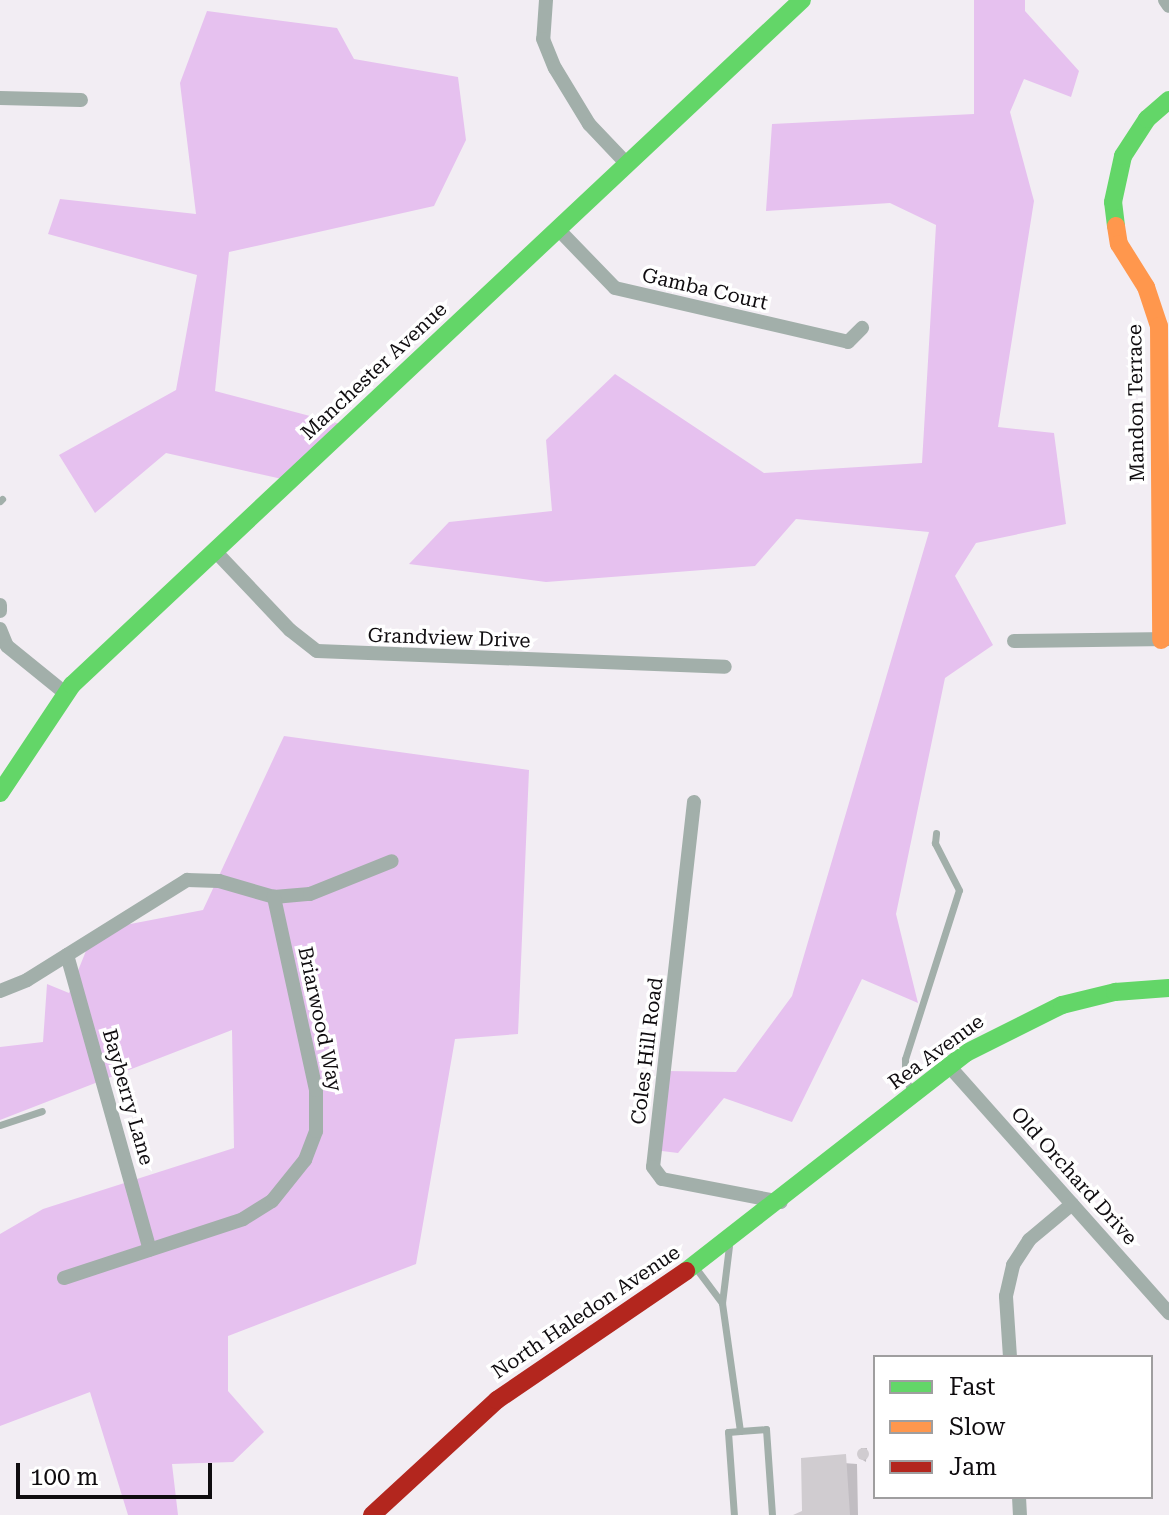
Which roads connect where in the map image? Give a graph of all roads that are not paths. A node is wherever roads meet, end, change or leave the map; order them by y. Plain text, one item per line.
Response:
1 (546, 0) edge
2 (802, 0) edge
3 (1165, 0) edge
4 (1169, 6) edge
5 (0, 98) edge
6 (81, 100) dead end
7 (1169, 100) edge
8 (626, 163) junction
9 (557, 228) junction
10 (862, 328) dead end
11 (215, 551) junction
12 (0, 629) edge
13 (1165, 640) edge
14 (1014, 641) dead end
15 (725, 667) dead end
16 (65, 693) junction
17 (0, 793) edge
18 (694, 802) dead end
19 (936, 833) dead end
20 (392, 861) dead end
21 (274, 897) junction
22 (67, 955) junction
23 (1169, 988) edge
24 (0, 991) edge
25 (949, 1066) junction
26 (913, 1094) junction
27 (42, 1111) dead end
28 (0, 1125) edge
29 (836, 1158) joint
30 (781, 1202) junction
31 (1072, 1204) junction
32 (729, 1241) junction
33 (150, 1250) junction
34 (694, 1265) junction
35 (64, 1278) dead end
36 (722, 1303) junction
37 (1169, 1313) edge
38 (1010, 1355) edge
39 (740, 1431) junction
40 (372, 1515) edge
41 (734, 1515) edge
42 (772, 1515) edge

1 - 8 street
2 - 8 street, Manchester Avenue
3 - 4 street
5 - 6 street
7 - 13 street, Mandon Terrace
8 - 9 street, Manchester Avenue
9 - 10 street, Gamba Court
9 - 11 street, Manchester Avenue
11 - 15 street, Grandview Drive
11 - 16 street, Manchester Avenue
12 - 16 street
13 - 14 street
16 - 17 street, Manchester Avenue
18 - 30 street, Coles Hill Road
19 - 26 lane
20 - 21 street
21 - 22 street
21 - 33 street, Briarwood Way
22 - 24 street
22 - 33 street, Bayberry Lane
23 - 25 street, Rea Avenue
25 - 26 street, Rea Avenue
25 - 31 street, Old Orchard Drive
26 - 29 street, Rea Avenue
27 - 28 lane
29 - 30 street, North Haledon Avenue
30 - 32 street, North Haledon Avenue
31 - 37 street, Old Orchard Drive
31 - 38 street
32 - 34 street, North Haledon Avenue
32 - 36 lane
33 - 35 street, Briarwood Way
34 - 36 lane
34 - 40 street, North Haledon Avenue
36 - 39 lane
39 - 41 lane
39 - 42 lane

